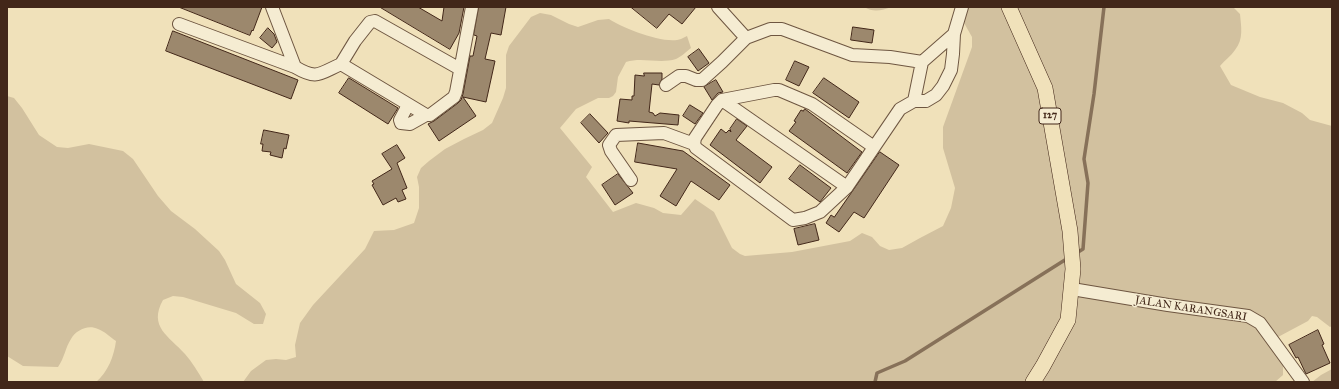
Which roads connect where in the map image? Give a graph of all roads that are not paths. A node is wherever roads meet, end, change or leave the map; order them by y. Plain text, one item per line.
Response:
1 (272, 7) edge
2 (472, 7) edge
3 (718, 7) edge
4 (962, 7) edge
5 (1009, 7) edge
6 (179, 24) dead end
7 (954, 34) junction
8 (746, 38) junction
9 (922, 62) junction
10 (341, 64) junction
11 (295, 67) junction
12 (460, 69) junction
13 (666, 85) dead end
14 (722, 100) junction
15 (914, 102) junction
16 (408, 105) junction
17 (426, 115) junction
18 (694, 144) junction
19 (874, 147) junction
20 (631, 180) dead end
21 (847, 188) junction
22 (1072, 289) junction
23 (1033, 382) edge
24 (1303, 382) edge

1 - 11 street
2 - 12 street
3 - 8 street
4 - 7 street
5 - 22 main road, 127
6 - 11 street
7 - 9 street
7 - 15 street
8 - 9 street
8 - 13 street
9 - 15 street
10 - 11 street
10 - 12 street
10 - 16 street
12 - 17 street
14 - 18 street
14 - 19 street
14 - 21 street
15 - 19 street
16 - 17 street
16 - 17 street
18 - 20 street
18 - 21 street
19 - 21 street
22 - 23 main road, 127
22 - 24 street, JALAN KARANGSARI

